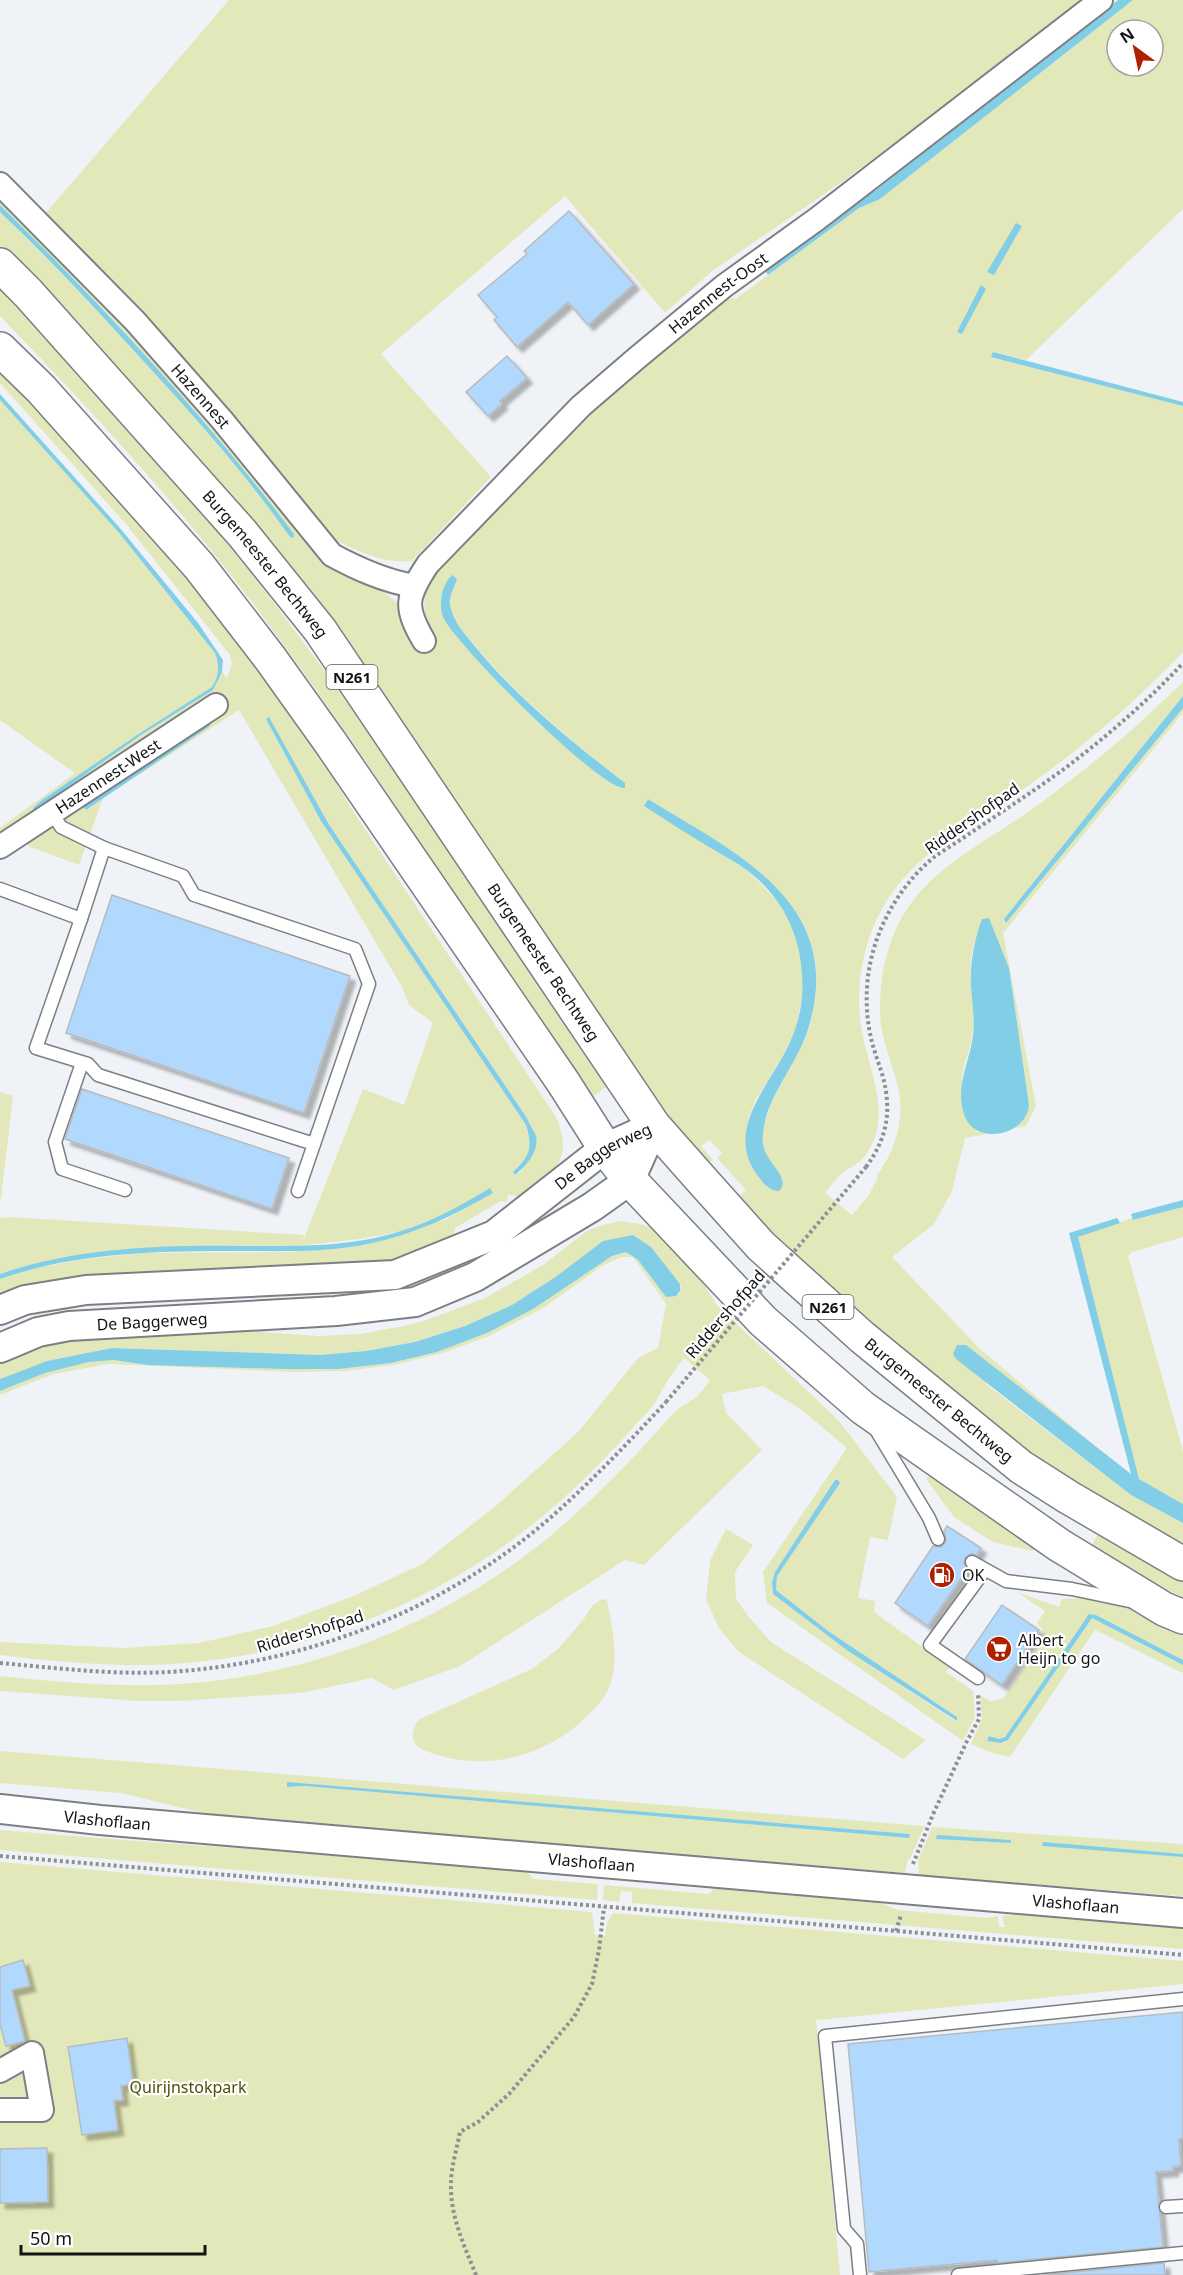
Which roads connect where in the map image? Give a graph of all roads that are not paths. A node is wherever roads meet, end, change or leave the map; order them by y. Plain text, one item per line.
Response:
1 (1101, 0) edge
2 (0, 184) edge
3 (0, 265) edge
4 (0, 349) edge
5 (414, 586) junction
6 (424, 641) dead end
7 (216, 705) dead end
8 (52, 813) junction
9 (0, 847) edge
10 (104, 848) junction
11 (0, 889) edge
12 (81, 919) junction
13 (82, 1063) junction
14 (654, 1126) junction
15 (314, 1144) junction
16 (605, 1149) junction
17 (630, 1180) junction
18 (125, 1190) dead end
19 (298, 1191) dead end
20 (0, 1310) edge
21 (0, 1347) edge
22 (863, 1408) junction
23 (938, 1539) dead end
24 (972, 1562) dead end
25 (1183, 1564) edge
26 (985, 1570) junction
27 (1174, 1613) edge
28 (978, 1678) road end
29 (0, 1809) edge
30 (1183, 1913) edge
31 (1183, 1999) edge
32 (0, 2071) edge
33 (0, 2110) edge
34 (1183, 2206) edge
35 (1166, 2207) dead end
36 (1183, 2253) edge
37 (860, 2275) edge
38 (958, 2275) edge

1 - 5 street, Hazennest-Oost
2 - 5 street, Hazennest
3 - 14 main road, Burgemeester Bechtweg / N261
4 - 16 main road
5 - 6 street, Hazennest-Oost
7 - 8 street, Hazennest-West
8 - 9 street, Hazennest-West
8 - 10 lane
10 - 12 lane
10 - 15 lane
11 - 12 lane
12 - 13 lane
13 - 15 lane
13 - 18 lane
14 - 16 street, De Baggerweg
14 - 17 street, De Baggerweg
14 - 25 main road, Burgemeester Bechtweg / N261
15 - 19 lane
16 - 17 main road
16 - 20 street, De Baggerweg
17 - 21 street, De Baggerweg
17 - 22 main road
22 - 23 lane
22 - 27 main road
24 - 26 lane
26 - 27 lane
26 - 28 lane
29 - 30 street, Vlashoflaan
31 - 37 lane
32 - 33 street
34 - 35 lane
36 - 38 lane

